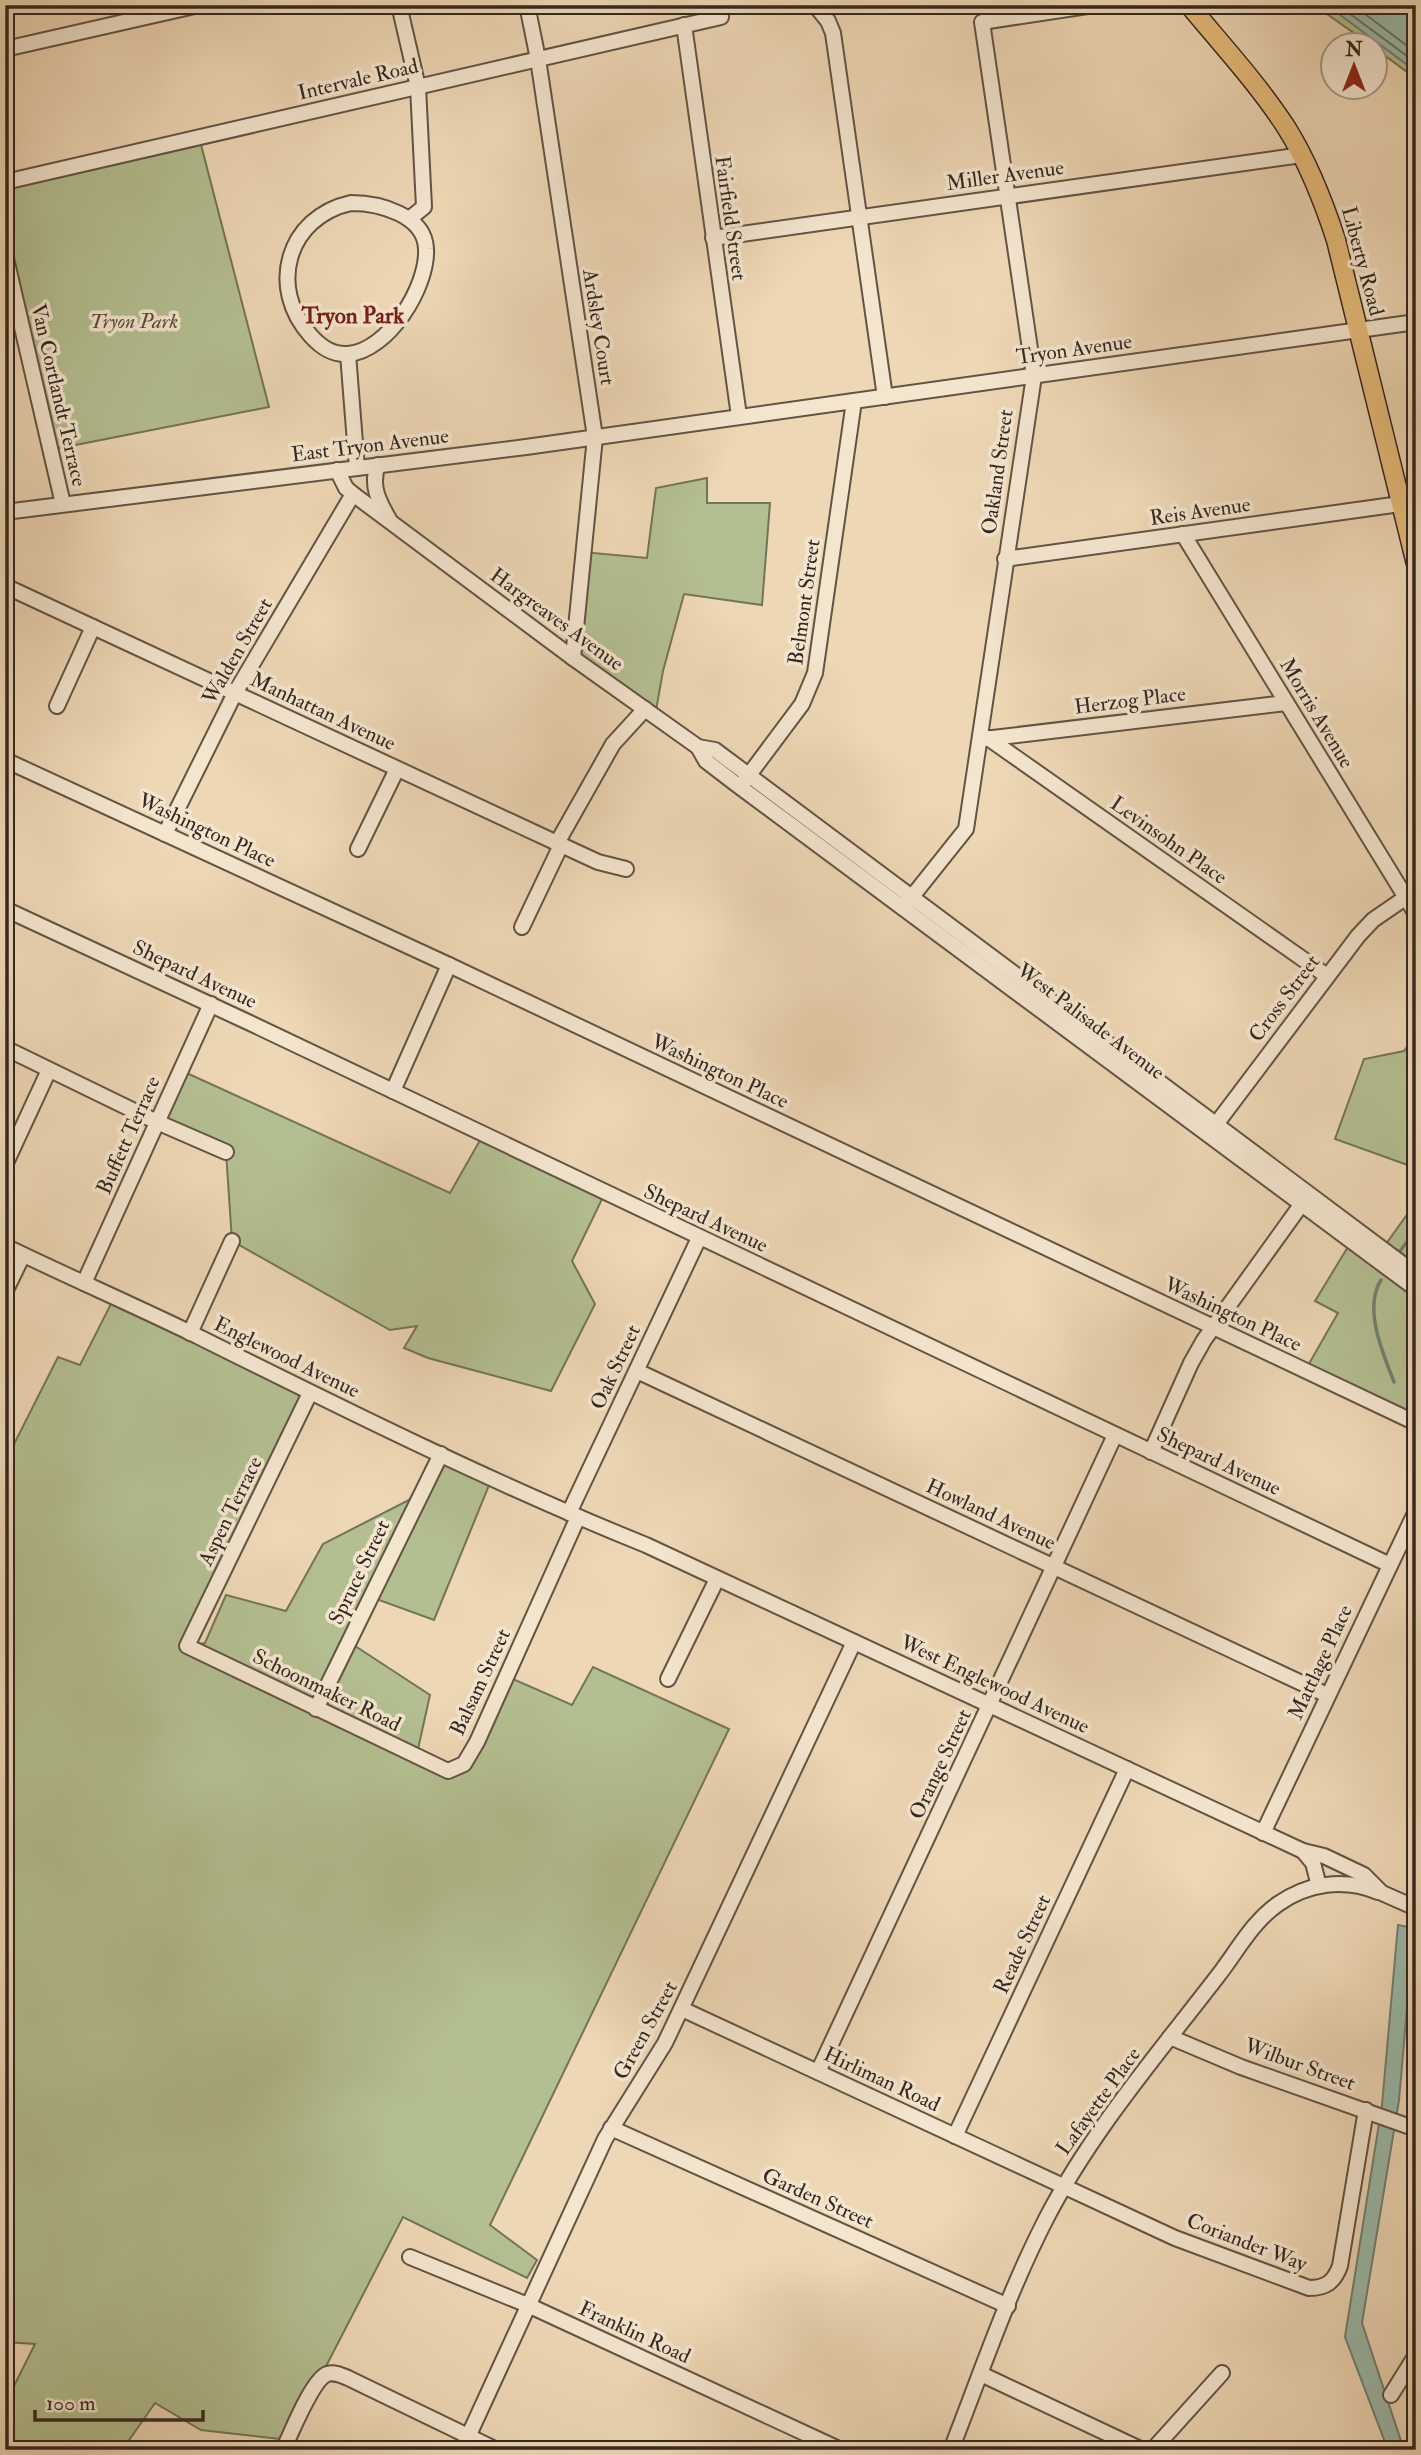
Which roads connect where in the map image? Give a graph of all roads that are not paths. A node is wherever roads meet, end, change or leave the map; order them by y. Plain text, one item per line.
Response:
1 (199, 5) edge
2 (399, 5) edge
3 (527, 5) edge
4 (815, 5) edge
5 (1094, 5) edge
6 (1189, 5) edge
7 (721, 17) dead end
8 (684, 25) junction
9 (5, 49) edge
10 (538, 59) junction
11 (418, 87) junction
12 (1302, 155) junction
13 (5, 182) edge
14 (1007, 196) junction
15 (860, 217) junction
16 (409, 219) junction
17 (713, 238) junction
18 (5, 254) edge
19 (11, 307) edge
20 (1416, 322) edge
21 (1358, 331) junction
22 (348, 354) junction
23 (1034, 376) junction
24 (886, 397) junction
25 (854, 401) junction
26 (738, 416) junction
27 (595, 437) junction
28 (378, 465) junction
29 (357, 468) junction
30 (337, 470) junction
31 (353, 494) junction
32 (63, 504) junction
33 (1400, 504) junction
34 (5, 512) edge
35 (391, 523) junction
36 (1183, 534) junction
37 (1005, 559) junction
38 (1416, 564) edge
39 (5, 586) edge
40 (93, 627) junction
41 (573, 657) junction
42 (235, 693) junction
43 (1286, 703) junction
44 (57, 706) dead end
45 (645, 709) junction
46 (983, 739) junction
47 (5, 760) edge
48 (397, 768) junction
49 (744, 781) junction
50 (165, 834) junction
51 (559, 844) junction
52 (358, 849) dead end
53 (626, 869) dead end
54 (907, 903) junction
55 (1411, 903) edge
56 (5, 909) edge
57 (522, 927) dead end
58 (449, 965) junction
59 (1327, 976) junction
60 (211, 1004) junction
61 (5, 1048) edge
62 (50, 1070) junction
63 (393, 1091) junction
64 (157, 1122) junction
65 (1212, 1129) junction
66 (226, 1152) dead end
67 (5, 1165) edge
68 (1306, 1199) junction
69 (699, 1238) junction
70 (232, 1241) dead end
71 (5, 1246) edge
72 (23, 1255) junction
73 (1416, 1274) edge
74 (84, 1283) junction
75 (1416, 1289) edge
76 (5, 1292) edge
77 (1212, 1327) junction
78 (190, 1333) junction
79 (637, 1370) junction
80 (310, 1393) junction
81 (1416, 1423) edge
82 (1115, 1435) junction
83 (1151, 1452) junction
84 (441, 1454) junction
85 (552, 1505) joint
86 (1416, 1511) edge
87 (574, 1515) junction
88 (1390, 1565) junction
89 (1055, 1567) junction
90 (718, 1579) junction
91 (539, 1600) joint
92 (854, 1642) junction
93 (187, 1646) joint
94 (668, 1679) dead end
95 (1327, 1695) junction
96 (991, 1705) junction
97 (316, 1709) junction
98 (1127, 1769) junction
99 (449, 1771) joint
100 (1263, 1833) junction
101 (1303, 1851) junction
102 (1319, 1886) junction
103 (1382, 1894) junction
104 (1416, 1908) edge
105 (682, 2009) junction
106 (1170, 2037) junction
107 (818, 2073) junction
108 (1368, 2111) junction
109 (611, 2128) junction
110 (1416, 2129) edge
111 (954, 2136) junction
112 (1064, 2188) junction
113 (410, 2257) dead end
114 (530, 2306) junction
115 (1008, 2306) junction
116 (1416, 2355) edge
117 (981, 2374) junction
118 (1222, 2374) dead end
119 (1391, 2395) dead end
120 (468, 2436) junction
121 (1158, 2447) edge
122 (1138, 2449) edge
123 (283, 2450) edge
124 (462, 2450) edge
125 (497, 2450) edge
126 (841, 2450) edge
127 (951, 2450) edge

1 - 9 street
2 - 11 street
3 - 10 street, Ardsley Court
4 - 15 street
5 - 14 street, Oakland Street
6 - 12 main road, Liberty Road
7 - 8 street, Intervale Road
8 - 10 street, Intervale Road
8 - 17 street, Fairfield Street
10 - 11 street, Intervale Road
10 - 27 street, Ardsley Court
11 - 13 street, Intervale Road
11 - 16 street
12 - 14 street, Miller Avenue
12 - 21 main road, Liberty Road
14 - 15 street, Miller Avenue
14 - 23 street, Oakland Street
15 - 17 street, Miller Avenue
15 - 24 street
16 - 22 street
16 - 22 street
17 - 26 street, Fairfield Street
18 - 19 street, Van Cortlandt Terrace
19 - 32 street, Van Cortlandt Terrace
20 - 21 street, Tryon Avenue
21 - 23 street, Tryon Avenue
21 - 33 main road, Liberty Road
22 - 29 street
23 - 24 street, Tryon Avenue
23 - 37 street, Oakland Street
24 - 25 street, Tryon Avenue
25 - 26 street, Tryon Avenue
25 - 49 street, Belmont Street
26 - 27 street, East Tryon Avenue
27 - 28 street, East Tryon Avenue
27 - 41 street, Ardsley Court
28 - 29 street, East Tryon Avenue
28 - 35 street, Hargreaves Avenue
29 - 30 street, East Tryon Avenue
30 - 31 street, Hargreaves Avenue
30 - 32 street, East Tryon Avenue
31 - 35 street, Hargreaves Avenue
31 - 42 street, Walden Street
32 - 34 street, East Tryon Avenue
33 - 36 street, Reis Avenue
33 - 38 main road, Liberty Road
35 - 41 street, Hargreaves Avenue
36 - 37 street, Reis Avenue
36 - 43 street, Morris Avenue
37 - 46 street, Oakland Street
39 - 40 street, Manhattan Avenue
40 - 42 street, Manhattan Avenue
40 - 44 street
41 - 45 street, Hargreaves Avenue
42 - 48 street, Manhattan Avenue
42 - 50 street, Walden Street
43 - 46 street, Herzog Place
43 - 55 street, Morris Avenue
45 - 49 street, Hargreaves Avenue
45 - 51 street
46 - 54 street, Oakland Street
46 - 59 street, Levinsohn Place
47 - 50 street, Washington Place
48 - 51 street, Manhattan Avenue
48 - 52 street
49 - 54 street, West Palisade Avenue
50 - 58 street, Washington Place
51 - 53 street, Manhattan Avenue
51 - 57 street
54 - 65 street, West Palisade Avenue
55 - 59 street, Cross Street
56 - 60 street, Shepard Avenue
58 - 63 street
58 - 77 street, Washington Place
59 - 65 street, Cross Street
60 - 63 street, Shepard Avenue
60 - 64 street, Buffett Terrace
61 - 62 street
62 - 64 street
62 - 67 street
63 - 69 street, Shepard Avenue
64 - 66 street
64 - 74 street, Buffett Terrace
65 - 68 street, West Palisade Avenue
68 - 73 street, West Palisade Avenue
68 - 75 street, West Palisade Avenue
68 - 77 street
69 - 79 street, Oak Street
69 - 82 street, Shepard Avenue
70 - 78 street
71 - 72 street, Englewood Avenue
72 - 74 street, Englewood Avenue
72 - 76 street
74 - 78 street, Englewood Avenue
77 - 81 street, Washington Place
77 - 83 street
78 - 80 street, Englewood Avenue
79 - 87 street, Oak Street
79 - 89 street, Howland Avenue
80 - 84 street, Englewood Avenue
80 - 93 street, Aspen Terrace
82 - 83 street, Shepard Avenue
82 - 89 street, Orange Street
83 - 88 street, Shepard Avenue
84 - 85 street, Englewood Avenue
84 - 97 street, Spruce Street
85 - 87 street, West Englewood Avenue
86 - 88 street, Mattlage Place
87 - 90 street, West Englewood Avenue
87 - 91 street, Oak Street
88 - 95 street, Mattlage Place
89 - 95 street, Howland Avenue
89 - 96 street, Orange Street
90 - 92 street, West Englewood Avenue
90 - 94 street
91 - 99 street, Balsam Street
92 - 96 street, West Englewood Avenue
92 - 105 street, Green Street
93 - 97 street, Schoonmaker Road
95 - 100 street, Mattlage Place
96 - 98 street, West Englewood Avenue
96 - 107 street, Orange Street
97 - 99 street, Schoonmaker Road
98 - 100 street, West Englewood Avenue
98 - 111 street, Reade Street
100 - 101 street, West Englewood Avenue
101 - 102 street
101 - 103 street, West Englewood Avenue
102 - 103 street, Lafayette Place
102 - 106 street, Lafayette Place
103 - 104 street, West Englewood Avenue
105 - 107 street, Hirliman Road
105 - 109 street, Green Street
106 - 108 street, Wilbur Street
106 - 112 street, Lafayette Place
107 - 111 street, Hirliman Road
108 - 110 street, Wilbur Street
108 - 112 street, Coriander Way
109 - 114 street, Green Street
109 - 115 street, Garden Street
111 - 112 street, Hirliman Road
112 - 115 street, Lafayette Place
113 - 114 street, Franklin Road
114 - 120 street, Green Street
114 - 126 street, Franklin Road
115 - 117 street, Lafayette Place
116 - 119 street
117 - 122 street
117 - 127 street, Lafayette Place
118 - 121 street
120 - 123 street
120 - 124 street, Green Street
120 - 125 street
121 - 122 street

